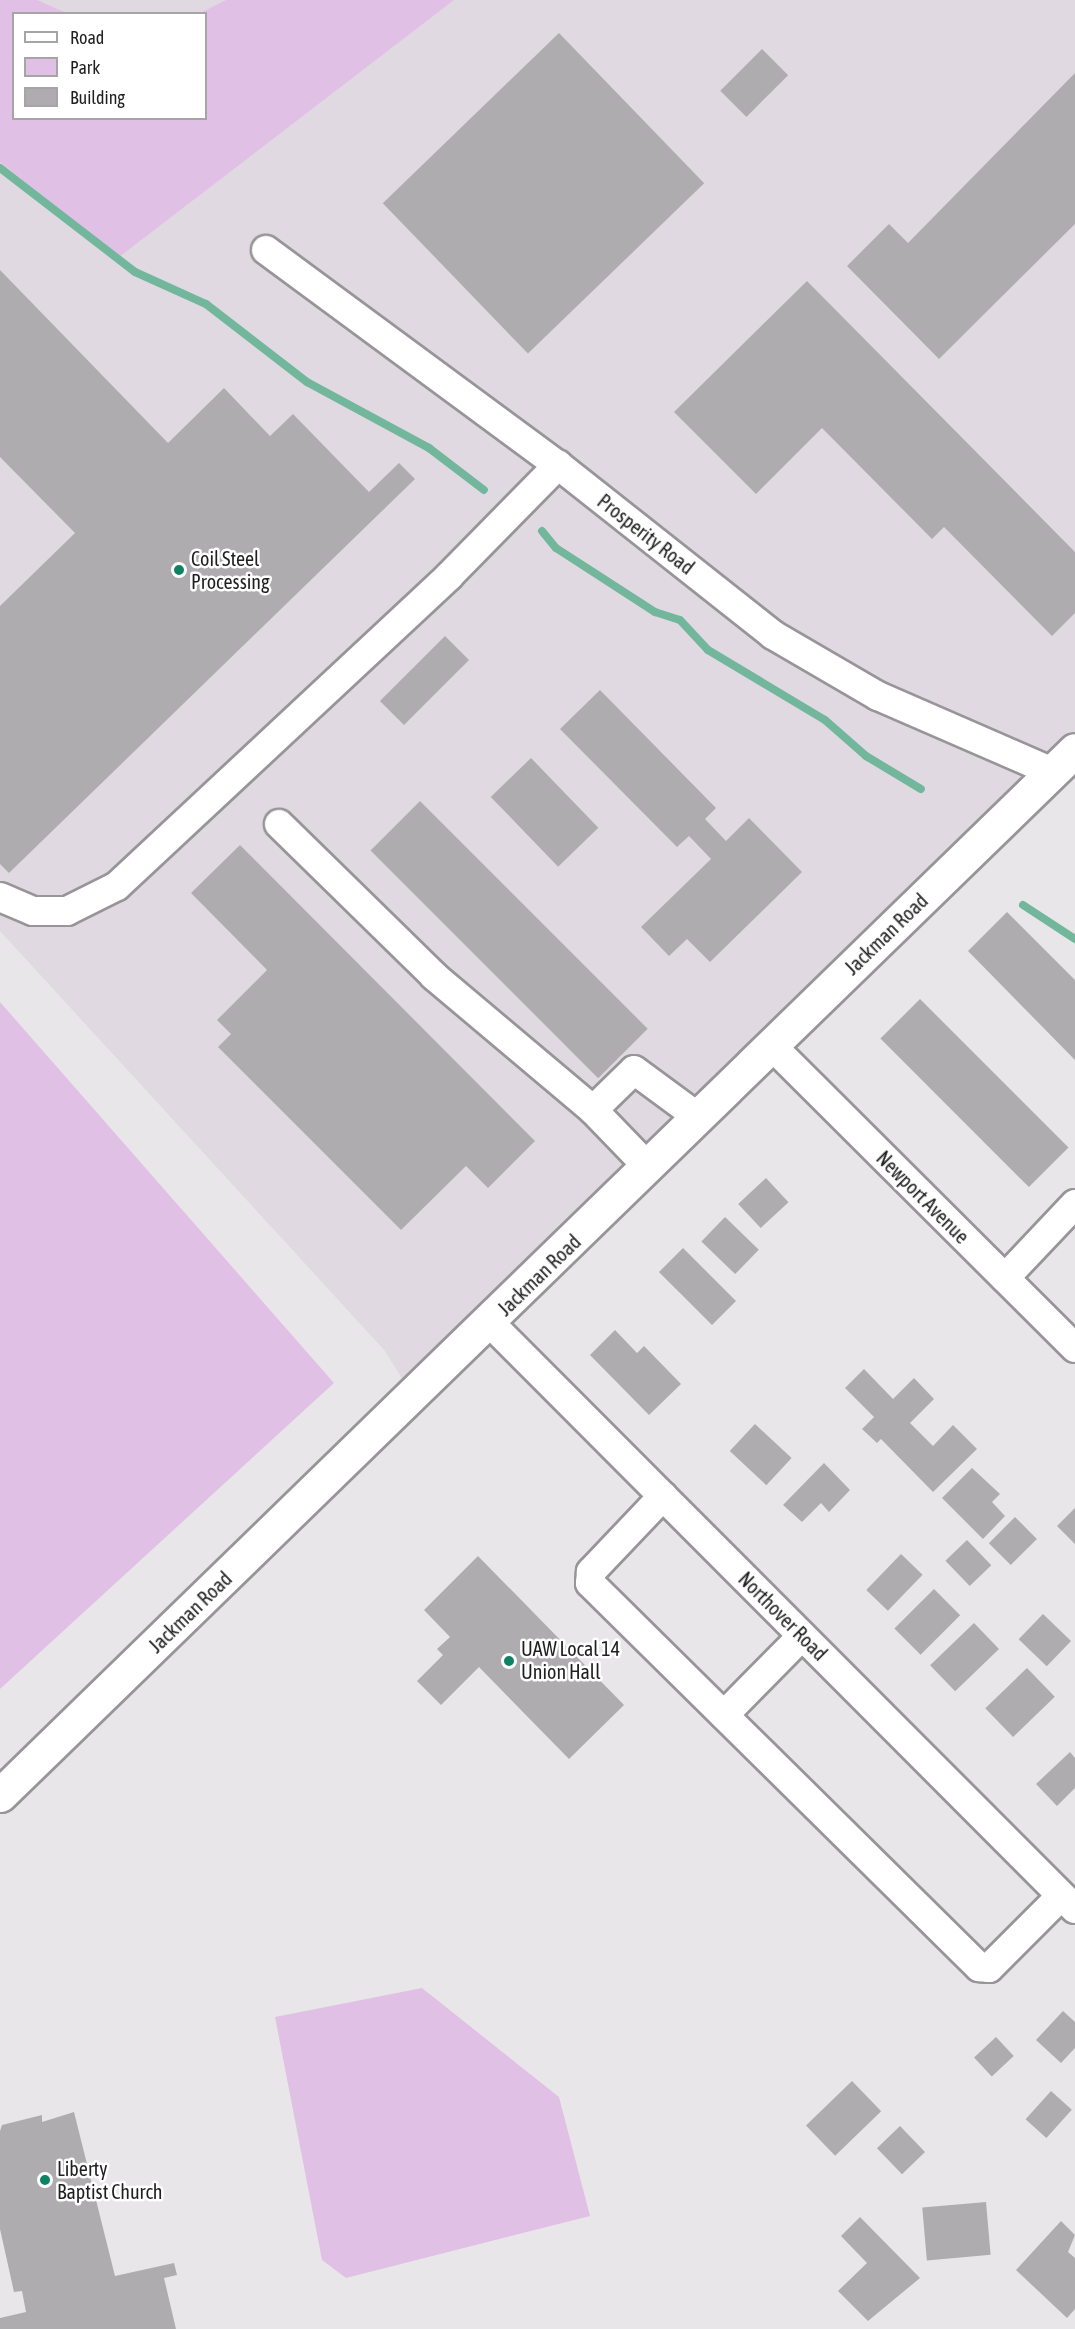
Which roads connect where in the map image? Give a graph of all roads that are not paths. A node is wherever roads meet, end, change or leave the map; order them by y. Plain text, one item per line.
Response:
1 (266, 250) dead end
2 (558, 465) junction
3 (1064, 761) edge
4 (279, 824) dead end
5 (0, 897) edge
6 (772, 1046) junction
7 (593, 1110) junction
8 (699, 1118) junction
9 (648, 1168) junction
10 (1075, 1204) edge
11 (1005, 1278) junction
12 (490, 1323) junction
13 (1075, 1348) edge
14 (663, 1496) junction
15 (802, 1636) junction
16 (724, 1715) junction
17 (0, 1795) edge
18 (1068, 1903) edge

1 - 2 street, Prosperity Road
2 - 3 street, Prosperity Road
2 - 5 street
3 - 6 main road, Jackman Road
4 - 7 street
6 - 8 main road, Jackman Road
6 - 11 street, Newport Avenue
7 - 8 street
7 - 9 street
8 - 9 main road, Jackman Road
9 - 12 main road, Jackman Road
10 - 11 street
11 - 13 street, Newport Avenue
12 - 14 street, Northover Road
12 - 17 main road, Jackman Road
14 - 15 street, Northover Road
14 - 16 street
15 - 16 street
15 - 18 street, Northover Road
16 - 18 street

